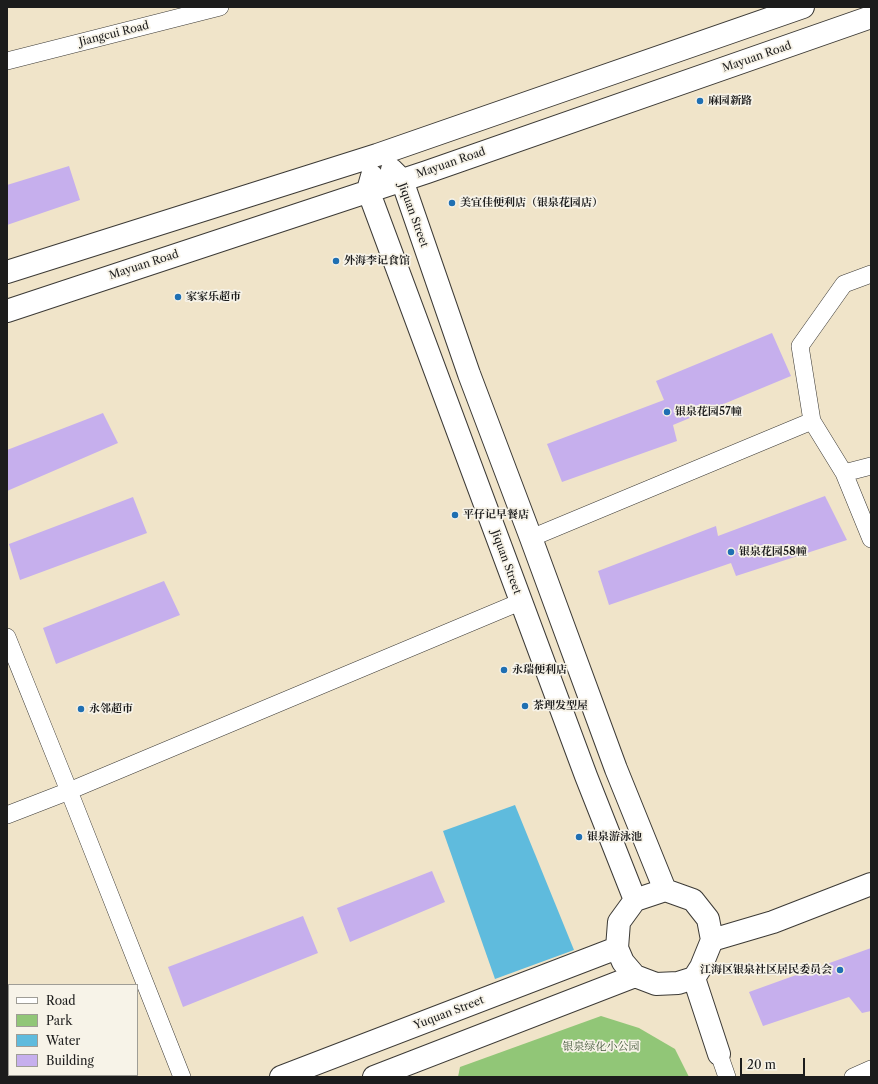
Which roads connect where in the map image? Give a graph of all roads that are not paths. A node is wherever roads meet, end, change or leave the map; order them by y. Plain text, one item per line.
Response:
1 (220, 7) edge
2 (803, 7) edge
3 (871, 18) edge
4 (7, 62) edge
5 (377, 155) junction
6 (402, 180) junction
7 (368, 190) junction
8 (7, 272) edge
9 (871, 274) edge
10 (7, 311) edge
11 (812, 421) junction
12 (871, 466) edge
13 (844, 473) junction
14 (531, 538) junction
15 (871, 539) edge
16 (520, 602) junction
17 (7, 637) edge
18 (70, 791) junction
19 (7, 815) edge
20 (871, 884) edge
21 (665, 890) junction
22 (635, 900) junction
23 (712, 940) junction
24 (617, 948) junction
25 (635, 976) junction
26 (694, 978) junction
27 (719, 1054) joint
28 (871, 1069) edge
29 (405, 1073) edge
30 (182, 1077) edge
31 (281, 1077) edge
32 (374, 1077) edge
33 (727, 1077) edge
34 (853, 1077) edge

1 - 4 street, Jiangcui Road
2 - 5 street
3 - 6 street, Mayuan Road
5 - 6 street, Jiquan Street
5 - 7 street
5 - 8 street
6 - 7 street, Mayuan Road
6 - 14 street, Jiquan Street
7 - 10 street, Mayuan Road
7 - 16 street, Jiquan Street
9 - 11 street
11 - 13 street
11 - 14 street
12 - 13 street
13 - 15 street
14 - 21 street, Jiquan Street
16 - 18 street
16 - 22 street, Jiquan Street
17 - 18 street
18 - 19 street
18 - 30 street
20 - 23 street
21 - 22 street
21 - 23 street
22 - 24 street
23 - 26 street
24 - 25 street
24 - 31 street, Yuquan Street
25 - 26 street
25 - 29 street
26 - 27 street
27 - 33 street
28 - 34 street
29 - 32 street

